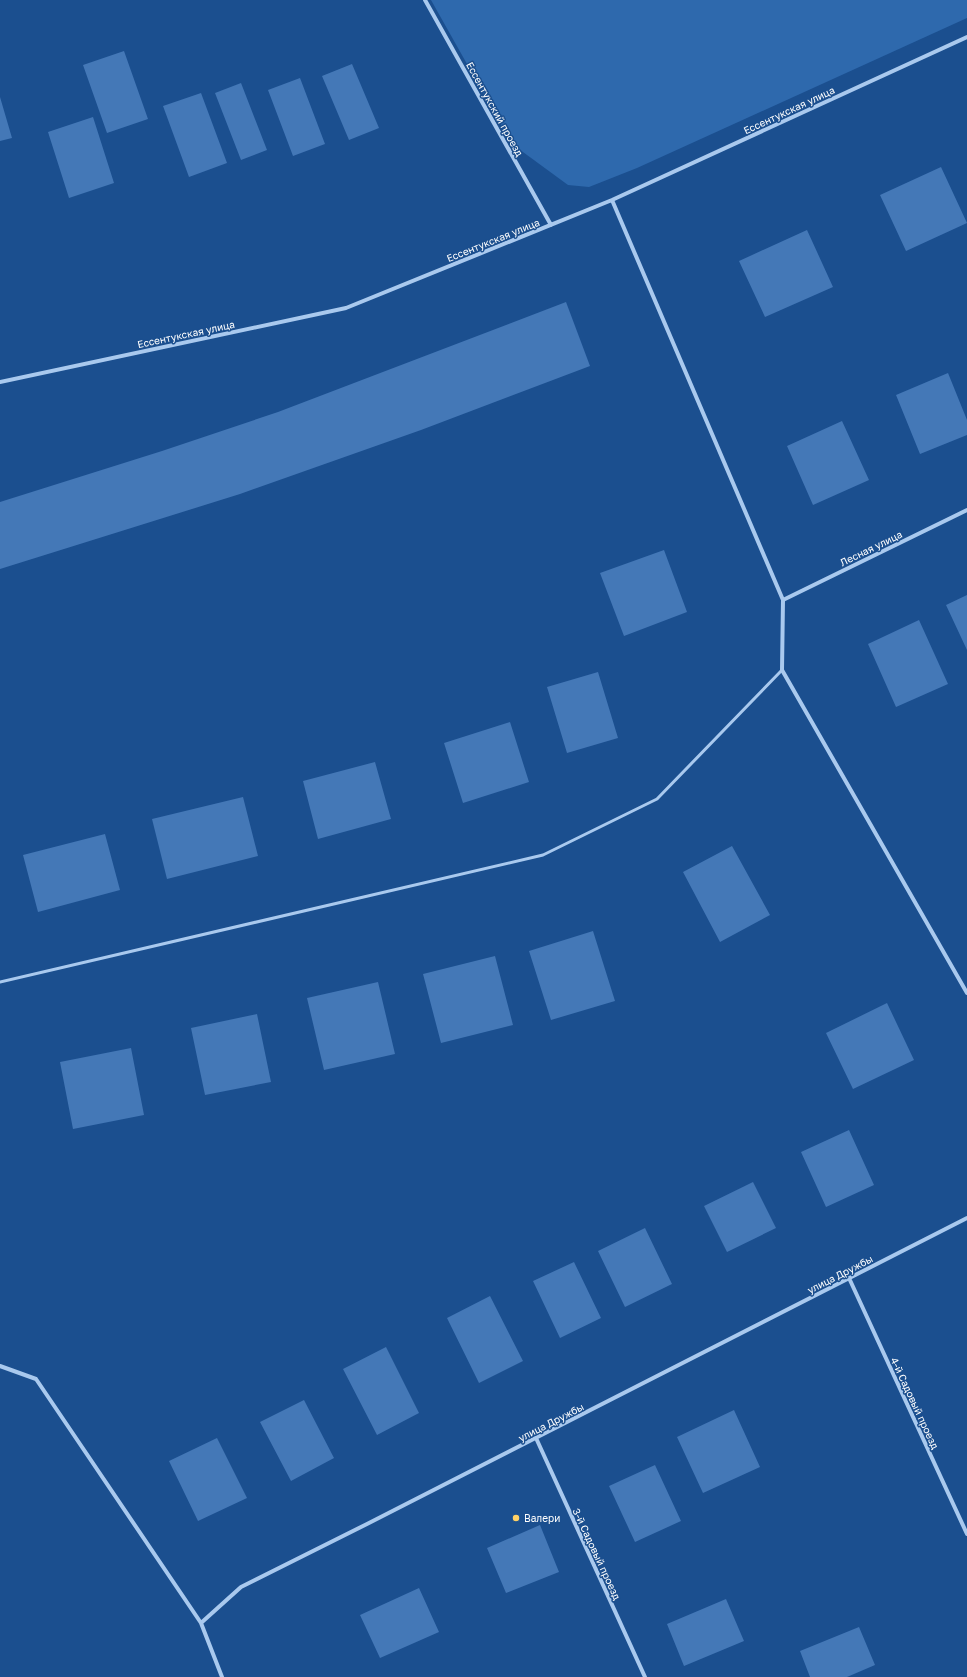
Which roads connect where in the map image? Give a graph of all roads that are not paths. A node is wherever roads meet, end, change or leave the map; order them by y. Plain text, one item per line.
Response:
1 (425, 0) edge
2 (967, 37) edge
3 (612, 200) junction
4 (551, 225) junction
5 (0, 382) edge
6 (967, 510) edge
7 (783, 600) junction
8 (782, 670) junction
9 (0, 982) edge
10 (967, 993) edge
11 (967, 1218) edge
12 (850, 1278) junction
13 (0, 1366) edge
14 (536, 1438) junction
15 (967, 1534) edge
16 (201, 1623) junction
17 (222, 1677) edge
18 (644, 1677) edge

1 - 4 street, Ессентукский проезд
2 - 3 street, Ессентукская улица
3 - 4 street, Ессентукская улица
3 - 7 street
4 - 5 street, Ессентукская улица
6 - 7 street, Лесная улица
7 - 8 street
8 - 9 lane
8 - 10 street
11 - 12 street, улица Дружбы
12 - 14 street, улица Дружбы
12 - 15 street, 4-й Садовый проезд
13 - 16 street
14 - 16 street, улица Дружбы
14 - 18 street, 3-й Садовый проезд
16 - 17 street

